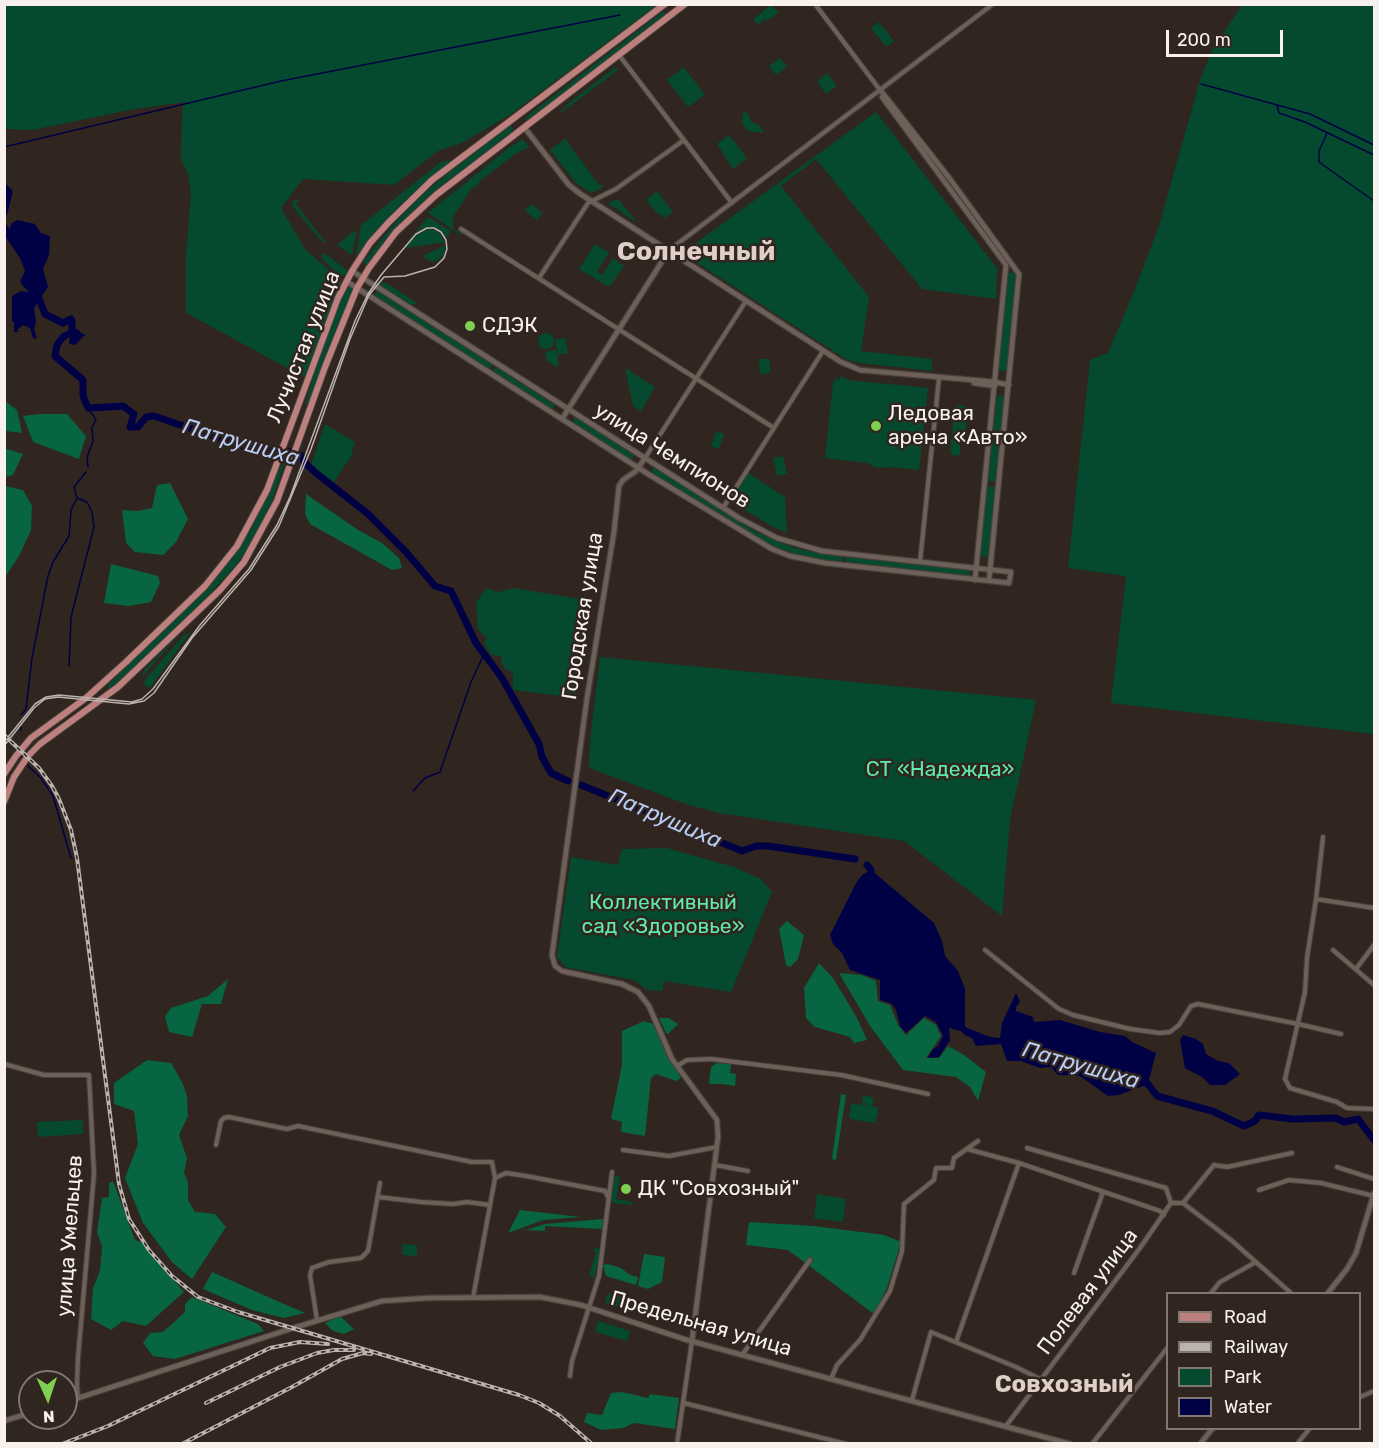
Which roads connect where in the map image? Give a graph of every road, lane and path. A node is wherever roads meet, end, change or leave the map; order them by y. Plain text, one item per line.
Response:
1 (685, 4) edge
2 (814, 4) edge
3 (993, 4) edge
4 (664, 5) edge
5 (671, 15) junction
6 (619, 55) junction
7 (879, 91) junction
8 (516, 118) junction
9 (524, 127) junction
10 (684, 140) junction
11 (590, 202) junction
12 (732, 203) junction
13 (461, 229) dead end
14 (668, 252) junction
15 (352, 271) junction
16 (1019, 272) junction
17 (1006, 274) junction
18 (363, 277) junction
19 (539, 278) junction
20 (346, 281) junction
21 (357, 288) junction
22 (746, 301) junction
23 (618, 329) junction
24 (823, 351) junction
25 (942, 378) junction
26 (696, 379) junction
27 (994, 384) junction
28 (1009, 385) junction
29 (568, 410) junction
30 (562, 419) junction
31 (774, 428) junction
32 (645, 458) junction
33 (639, 467) junction
34 (723, 508) junction
35 (920, 562) junction
36 (976, 568) junction
37 (991, 569) junction
38 (975, 580) junction
39 (989, 581) junction
40 (126, 662) junction
41 (115, 690) junction
42 (4, 774) edge
43 (4, 802) edge
44 (1323, 837) dead end
45 (1316, 899) junction
46 (1374, 908) edge
47 (1374, 945) edge
48 (985, 950) dead end
49 (1333, 950) dead end
50 (1356, 969) junction
51 (1374, 984) edge
52 (1298, 1024) junction
53 (1341, 1034) dead end
54 (4, 1064) edge
55 (677, 1066) junction
56 (928, 1094) dead end
57 (1374, 1109) edge
58 (978, 1141) dead end
59 (216, 1145) dead end
60 (717, 1147) junction
61 (1027, 1148) dead end
62 (966, 1149) junction
63 (623, 1150) dead end
64 (1292, 1153) dead end
65 (1019, 1163) junction
66 (715, 1165) junction
67 (1337, 1167) dead end
68 (748, 1171) dead end
69 (612, 1172) dead end
70 (495, 1178) junction
71 (1374, 1179) edge
72 (380, 1183) dead end
73 (1259, 1190) dead end
74 (1103, 1192) junction
75 (1374, 1195) edge
76 (378, 1197) junction
77 (608, 1197) junction
78 (1171, 1203) junction
79 (1183, 1203) junction
80 (490, 1205) junction
81 (1164, 1215) junction
82 (810, 1260) dead end
83 (1256, 1262) junction
84 (1074, 1273) dead end
85 (1211, 1292) edge
86 (1291, 1292) edge
87 (1328, 1292) edge
88 (474, 1298) junction
89 (589, 1308) junction
90 (317, 1320) junction
91 (692, 1341) junction
92 (956, 1342) junction
93 (1166, 1348) edge
94 (742, 1355) junction
95 (78, 1370) edge
96 (570, 1376) dead end
97 (831, 1378) junction
98 (1042, 1380) junction
99 (78, 1398) edge
100 (912, 1400) junction
101 (684, 1402) junction
102 (1006, 1426) junction
103 (1211, 1430) edge
104 (1308, 1430) edge
105 (1047, 1437) junction
106 (677, 1442) edge
107 (846, 1443) edge
108 (1044, 1443) edge
109 (1070, 1443) edge
110 (1092, 1443) edge
111 (1200, 1443) edge
112 (1297, 1443) edge

1 - 5 main road, Лучистая улица
2 - 7 street
3 - 7 street
4 - 5 street
4 - 8 main road, Лучистая улица
5 - 6 main road, Лучистая улица
6 - 9 main road, Лучистая улица
6 - 10 street
7 - 12 street
7 - 16 street
7 - 17 street
8 - 9 main road
8 - 15 main road, Лучистая улица
9 - 11 street
9 - 18 main road, Лучистая улица
10 - 11 street
10 - 12 street
11 - 14 street
11 - 19 street
12 - 14 street
13 - 19 street
14 - 22 street
14 - 23 street
15 - 18 street, улица Чемпионов
15 - 20 main road, Лучистая улица
16 - 17 street
16 - 28 street
17 - 27 street
18 - 21 main road, Лучистая улица
18 - 29 street, улица Чемпионов
19 - 23 street
20 - 21 street, улица Чемпионов
20 - 40 main road, Лучистая улица
21 - 30 street, улица Чемпионов
21 - 41 main road, Лучистая улица
22 - 24 street
22 - 26 street
23 - 26 street
23 - 29 street
24 - 25 street
24 - 31 street
25 - 27 street
25 - 35 street
26 - 31 street
26 - 32 street
27 - 28 street
27 - 36 street
28 - 37 street
29 - 30 street
29 - 32 street, улица Чемпионов
30 - 33 street, улица Чемпионов
31 - 34 street
32 - 33 street, Городская улица
32 - 34 street, улица Чемпионов
33 - 38 street, улица Чемпионов
33 - 55 street, Городская улица
34 - 35 street, улица Чемпионов
35 - 36 street, улица Чемпионов
36 - 37 street, улица Чемпионов
36 - 38 street
37 - 39 street
37 - 39 street, улица Чемпионов
38 - 39 street, улица Чемпионов
40 - 41 main road
40 - 42 main road, Лучистая улица
41 - 43 main road, Лучистая улица
44 - 45 street
45 - 46 street
45 - 52 street
47 - 50 street
48 - 52 street
49 - 50 street
50 - 51 street
52 - 53 street
52 - 57 street
54 - 95 street, улица Умельцев
55 - 56 street
55 - 60 street
58 - 62 street
59 - 70 street
60 - 63 street
60 - 66 street
61 - 78 street
62 - 65 street
62 - 97 street
64 - 79 street
65 - 74 street
65 - 92 street
66 - 68 street
66 - 91 street
67 - 71 street
69 - 77 street
70 - 77 street
70 - 80 street
72 - 76 street
73 - 75 street
74 - 81 street
74 - 84 street
75 - 87 street
76 - 80 street
76 - 90 street
77 - 89 street
78 - 79 street
78 - 81 street, Полевая улица
79 - 83 street
80 - 88 street
81 - 98 street, Полевая улица
82 - 94 street
83 - 85 street
83 - 86 street
88 - 89 street, Предельная улица
88 - 90 street, Предельная улица
89 - 91 street, Предельная улица
89 - 96 street
90 - 99 street
91 - 94 street, Предельная улица
91 - 101 street
92 - 98 street
92 - 100 street
93 - 110 street
94 - 97 street, Предельная улица
97 - 100 street, Предельная улица
98 - 102 street, Полевая улица
100 - 102 street, Предельная улица
101 - 106 street
101 - 107 street
102 - 105 street, Предельная улица
103 - 111 street
104 - 112 street
105 - 108 street
105 - 109 street, Предельная улица

